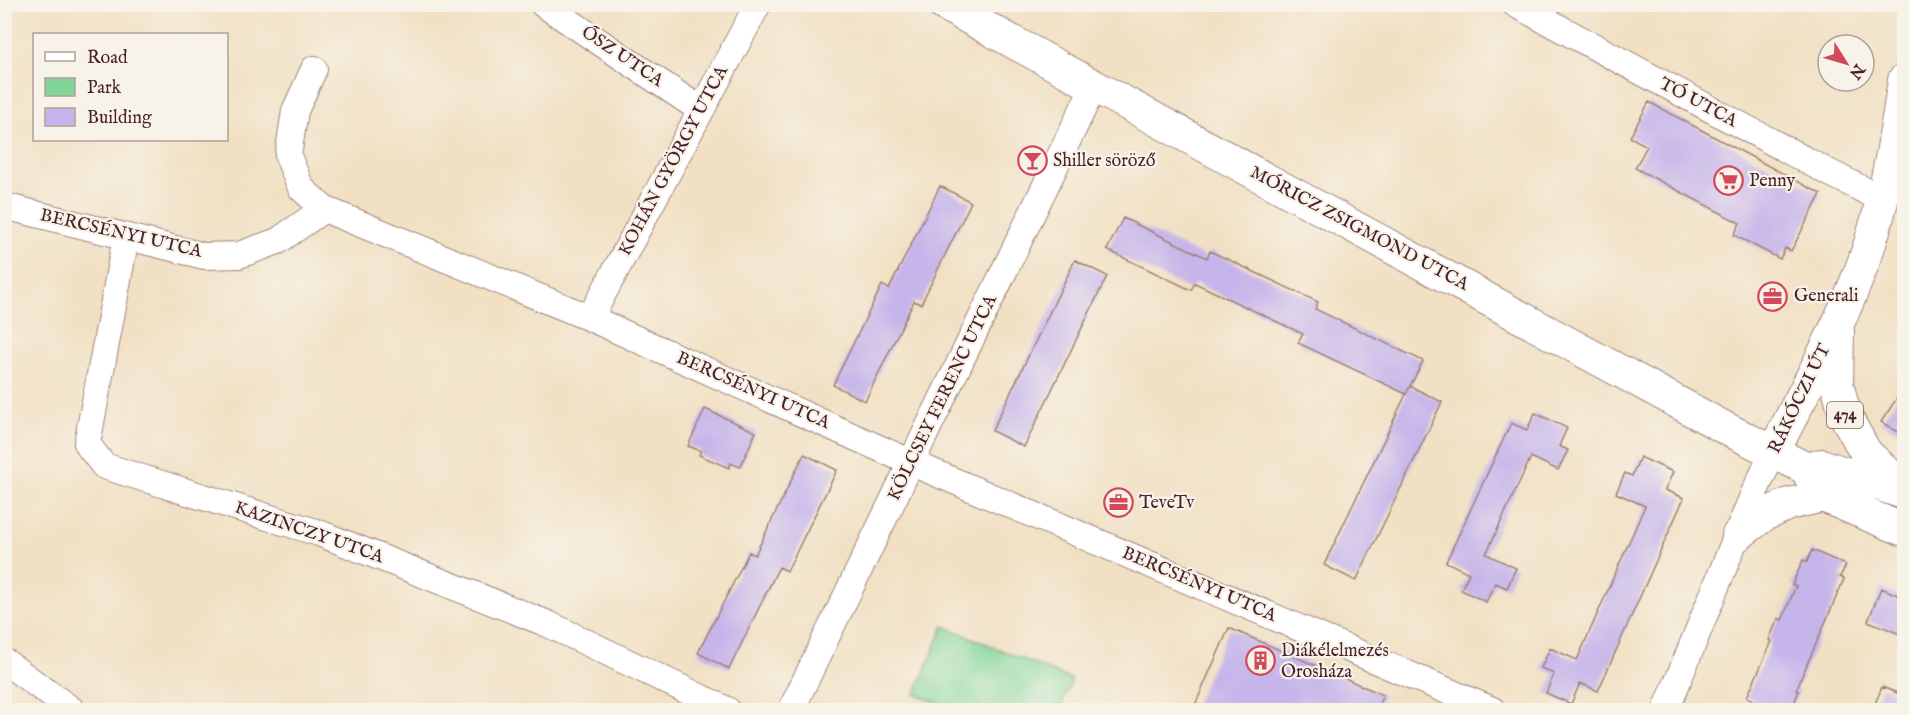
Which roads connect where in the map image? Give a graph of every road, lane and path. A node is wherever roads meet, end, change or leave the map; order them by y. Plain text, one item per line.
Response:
1 (543, 4) edge
2 (758, 4) edge
3 (944, 4) edge
4 (1515, 4) edge
5 (314, 69) dead end
6 (1905, 80) edge
7 (1094, 86) junction
8 (701, 110) junction
9 (1882, 199) junction
10 (4, 206) edge
11 (324, 209) junction
12 (126, 237) junction
13 (590, 318) junction
14 (1838, 321) junction
15 (1773, 453) junction
16 (912, 463) junction
17 (1807, 469) junction
18 (1905, 488) edge
19 (1905, 493) edge
20 (1823, 496) junction
21 (1905, 530) edge
22 (1738, 535) junction
23 (4, 662) edge
24 (72, 711) edge
25 (727, 711) edge
26 (791, 711) edge
27 (1492, 711) edge
28 (1666, 711) edge

1 - 8 street, ŐSZ UTCA
2 - 8 street, KOHÁN GYÖRGY UTCA
3 - 7 main road, MÓRICZ ZSIGMOND UTCA
4 - 9 street, TÓ UTCA
5 - 11 street
6 - 9 main road, RÁKÓCZI ÚT / 474
7 - 15 main road, MÓRICZ ZSIGMOND UTCA
7 - 16 street, KÖLCSEY FERENC UTCA
8 - 13 street, KOHÁN GYÖRGY UTCA
9 - 14 main road, RÁKÓCZI ÚT / 474
10 - 12 street, BERCSÉNYI UTCA
11 - 12 street, BERCSÉNYI UTCA
11 - 13 street, BERCSÉNYI UTCA
12 - 25 street, KAZINCZY UTCA
13 - 16 street, BERCSÉNYI UTCA
14 - 15 main road, RÁKÓCZI ÚT / 474
14 - 18 main road, 474
15 - 17 main road, MÓRICZ ZSIGMOND UTCA
15 - 22 street, RÁKÓCZI ÚT
16 - 26 street, KÖLCSEY FERENC UTCA
16 - 27 street, BERCSÉNYI UTCA
17 - 19 main road
17 - 20 main road
20 - 21 main road
20 - 22 main road
22 - 28 street, RÁKÓCZI ÚT
23 - 24 street

